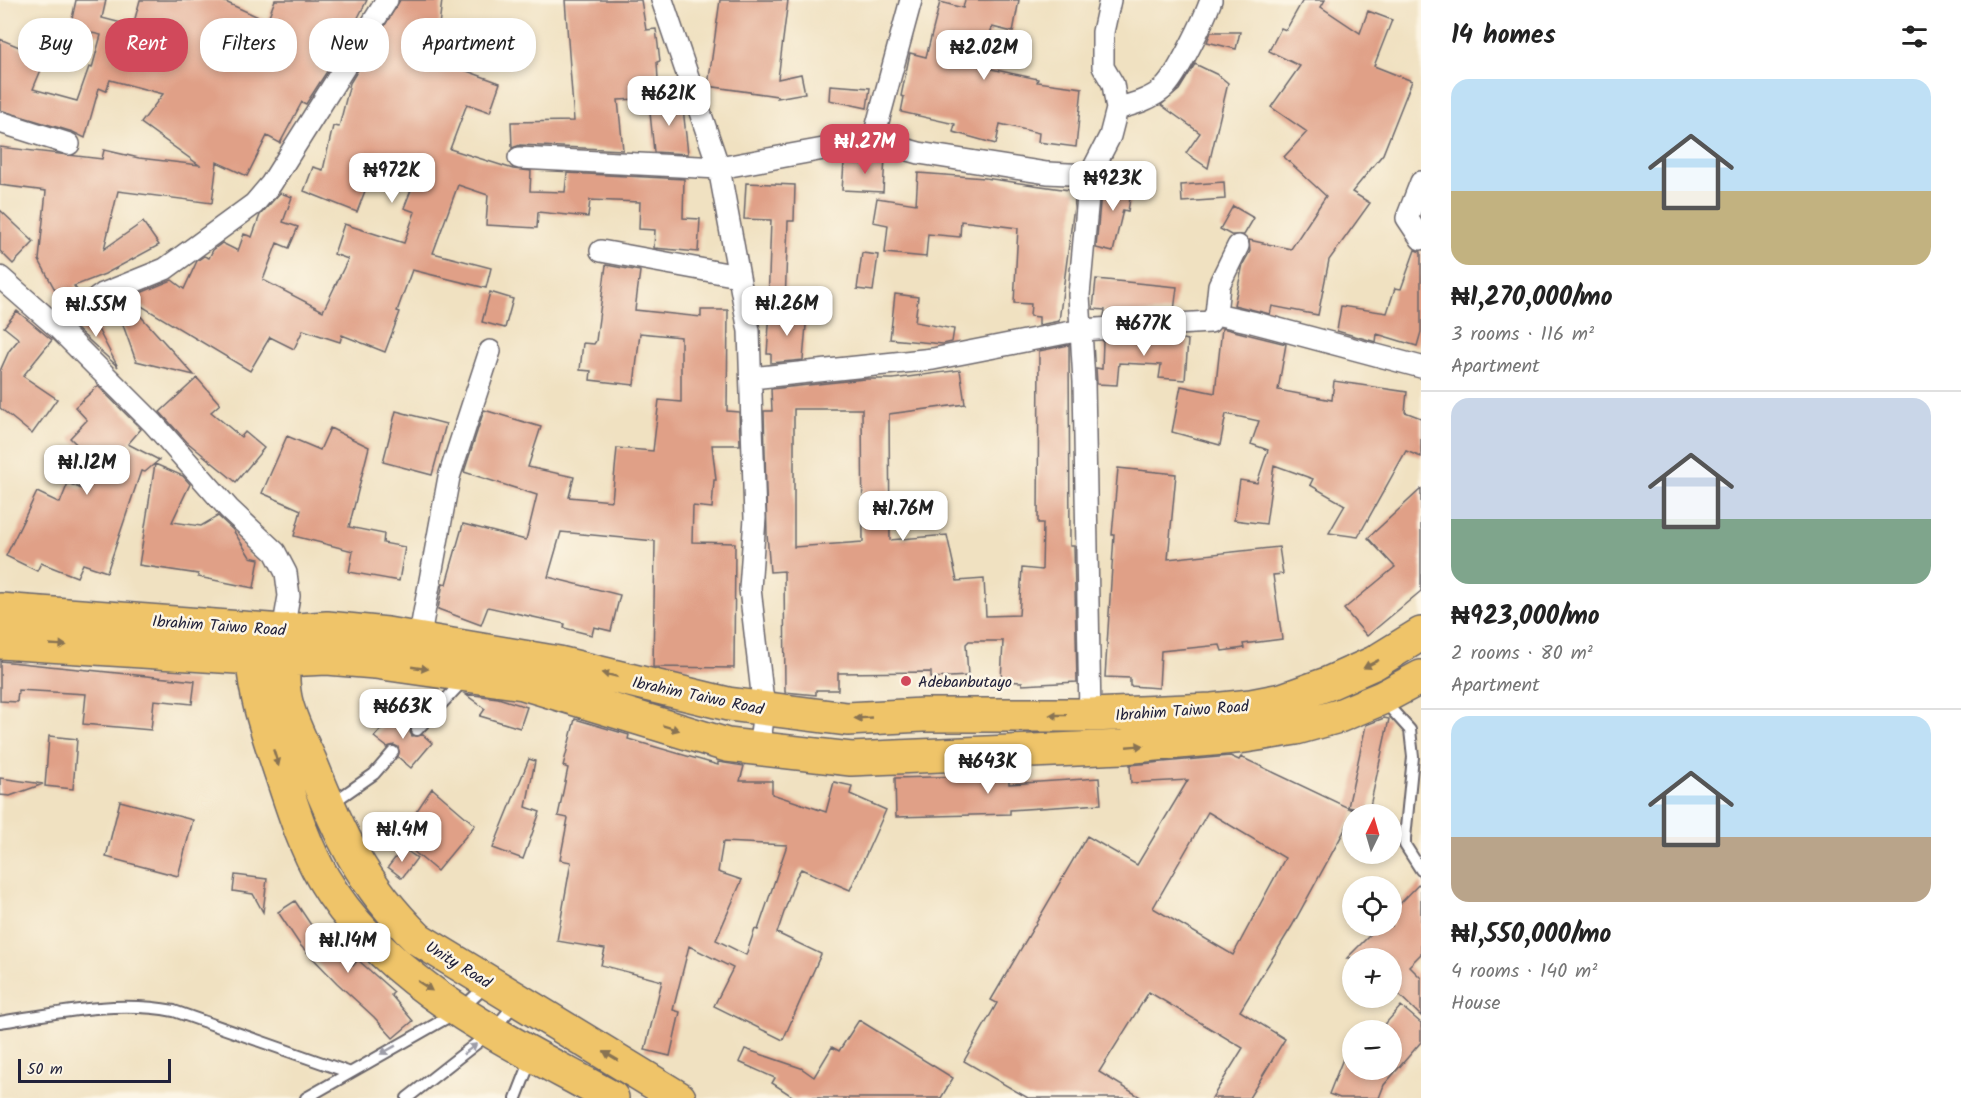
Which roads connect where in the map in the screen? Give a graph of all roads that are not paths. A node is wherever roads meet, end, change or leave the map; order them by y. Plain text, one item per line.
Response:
1 (387, 0) edge
2 (662, 0) edge
3 (911, 0) edge
4 (1110, 0) edge
5 (1212, 0) edge
6 (1117, 109) junction
7 (0, 122) edge
8 (873, 140) junction
9 (69, 144) dead end
10 (519, 158) dead end
11 (719, 168) junction
12 (1090, 175) junction
13 (1420, 182) edge
14 (1421, 239) edge
15 (1238, 246) dead end
16 (601, 251) dead end
17 (738, 276) junction
18 (0, 277) edge
19 (1216, 314) junction
20 (57, 327) junction
21 (1081, 330) junction
22 (490, 351) dead end
23 (1421, 368) edge
24 (751, 378) junction
25 (0, 610) edge
26 (1421, 634) edge
27 (419, 640) junction
28 (0, 642) edge
29 (268, 645) junction
30 (190, 654) junction
31 (375, 662) junction
32 (470, 674) junction
33 (1421, 677) edge
34 (1382, 698) junction
35 (258, 702) junction
36 (764, 710) junction
37 (1090, 715) junction
38 (295, 726) junction
39 (417, 730) dead end
40 (759, 750) junction
41 (393, 752) dead end
42 (334, 820) junction
43 (309, 848) junction
44 (1421, 870) edge
45 (489, 983) junction
46 (519, 1000) junction
47 (459, 1011) junction
48 (0, 1022) edge
49 (491, 1032) junction
50 (533, 1054) junction
51 (348, 1072) junction
52 (662, 1093) edge
53 (306, 1098) edge
54 (407, 1098) edge
55 (516, 1098) edge
56 (612, 1098) edge

1 - 20 street
2 - 11 street
3 - 8 street
4 - 6 street
5 - 6 street
6 - 12 street
7 - 9 street
8 - 11 street
8 - 12 street
10 - 11 street
11 - 17 street
12 - 21 street
13 - 14 street
15 - 19 street
16 - 17 street
17 - 24 street
18 - 20 street
19 - 21 street
19 - 23 street
20 - 29 street
21 - 24 street
21 - 37 street
22 - 27 street
24 - 36 street
25 - 29 main road, Ibrahim Taiwo Road
26 -> 37 main road, Ibrahim Taiwo Road
27 - 29 main road, Ibrahim Taiwo Road
36 -> 27 main road, Ibrahim Taiwo Road
28 -> 30 main road, Ibrahim Taiwo Road
29 - 30 main road, Ibrahim Taiwo Road
29 - 31 main road, Ibrahim Taiwo Road
29 - 35 main road
29 - 38 main road, Unity Road
30 - 35 main road
31 -> 32 main road, Ibrahim Taiwo Road
31 - 38 main road
32 - 39 lane
32 -> 40 main road, Ibrahim Taiwo Road
33 - 34 main road, Ibrahim Taiwo Road
40 -> 34 main road, Ibrahim Taiwo Road
34 - 44 lane
35 -> 43 main road
37 -> 36 main road, Ibrahim Taiwo Road
36 - 40 street
38 - 42 main road, Unity Road
41 - 42 lane
42 - 43 main road
42 - 45 main road, Unity Road
43 -> 47 main road
45 - 46 main road, Unity Road
45 - 47 lane
46 - 49 lane
52 -> 46 main road, Unity Road
47 - 49 main road
47 -> 51 lane
48 - 51 lane
49 - 50 main road
54 -> 49 lane
50 - 55 lane
50 - 56 main road
51 - 53 lane

